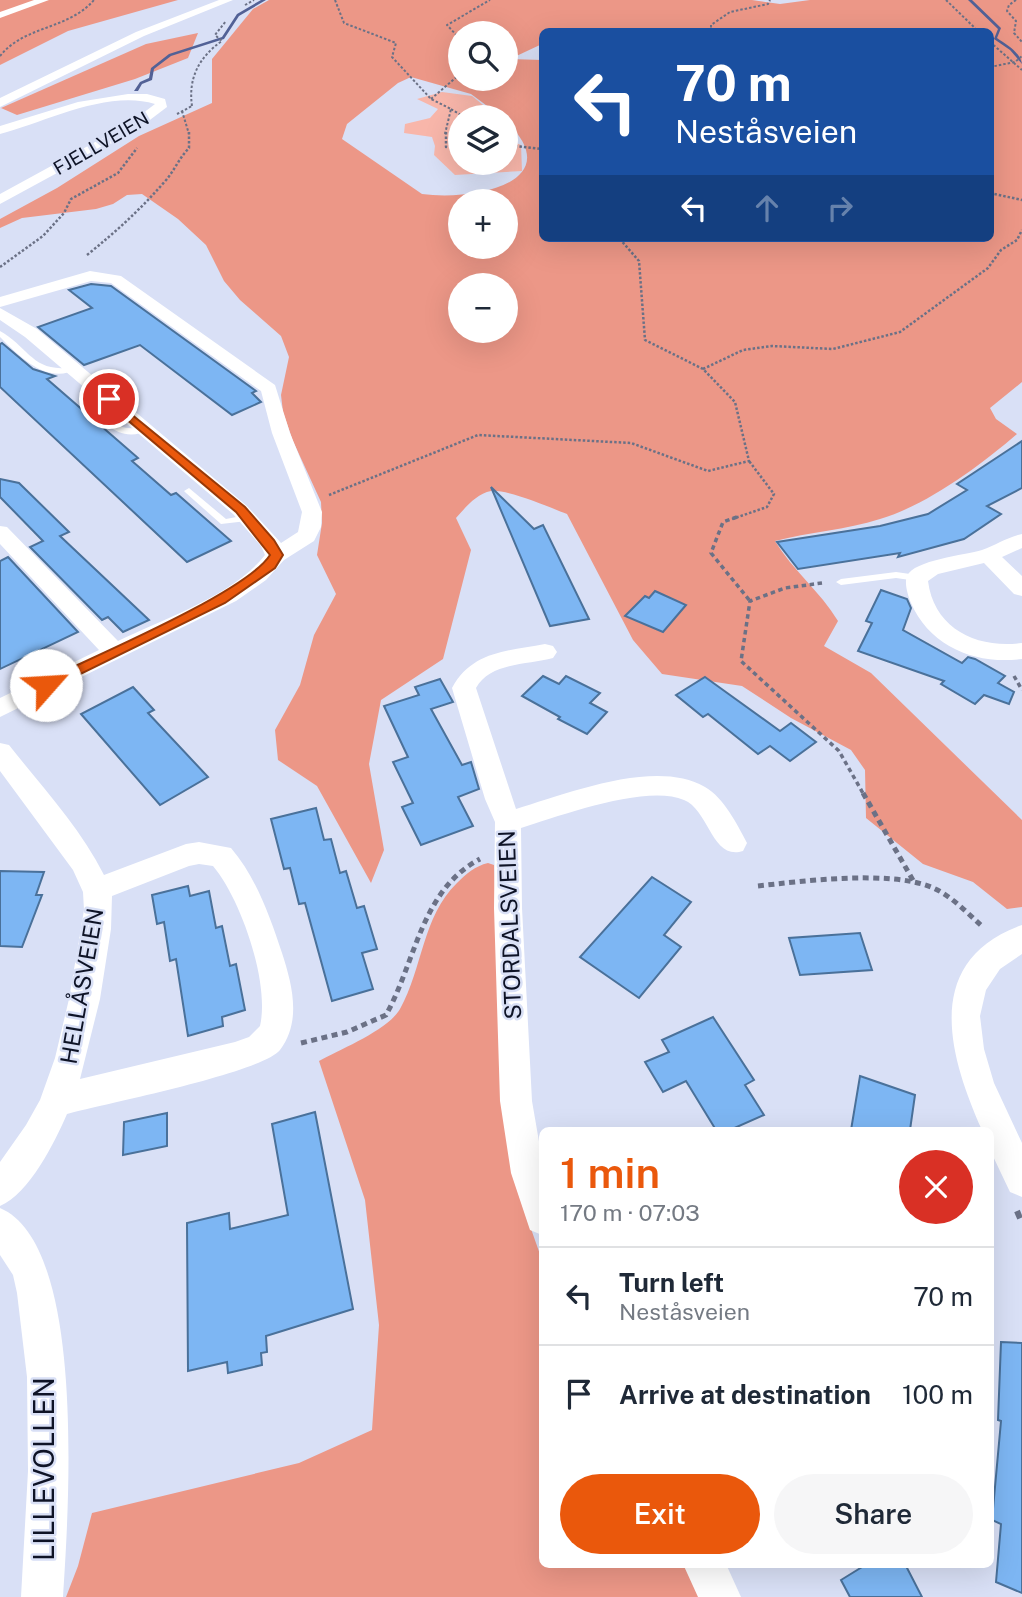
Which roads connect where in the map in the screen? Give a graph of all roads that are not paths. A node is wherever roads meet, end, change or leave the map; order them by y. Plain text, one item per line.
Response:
1 (44, 0) edge
2 (228, 0) edge
3 (0, 15) edge
4 (0, 103) edge
5 (0, 130) edge
6 (0, 200) edge
7 (0, 302) edge
8 (0, 313) edge
9 (0, 333) edge
10 (73, 369) junction
11 (89, 404) dead end
12 (145, 429) junction
13 (189, 491) dead end
14 (247, 518) junction
15 (2, 537) edge
16 (1022, 540) edge
17 (276, 555) junction
18 (988, 555) junction
19 (917, 578) junction
20 (841, 582) road end
21 (1022, 589) edge
22 (1022, 651) edge
23 (115, 652) junction
24 (545, 652) dead end
25 (0, 708) edge
26 (0, 752) edge
27 (509, 836) junction
28 (733, 843) dead end
29 (97, 890) junction
30 (1022, 937) edge
31 (59, 1100) junction
32 (1022, 1181) edge
33 (0, 1189) edge
34 (539, 1208) edge
35 (0, 1226) edge
36 (706, 1568) edge
37 (42, 1597) edge
38 (720, 1597) edge

1 - 3 street
2 - 4 street
5 - 6 street, FJELLVEIEN
7 - 17 street
8 - 10 street
9 - 10 lane
10 - 12 street
11 - 12 lane
12 - 14 street
13 - 14 lane
14 - 17 street
15 - 23 street
16 - 18 street
17 - 23 street
18 - 19 street
18 - 21 street
19 - 20 lane
19 - 22 street
23 - 25 street
24 - 27 street, STORDALSVEIEN
26 - 29 street, HELLÅSVEIEN
27 - 28 street
27 - 34 street, STORDALSVEIEN
29 - 31 street, HELLÅSVEIEN
29 - 31 street
30 - 32 street
31 - 33 street, HELLÅSVEIEN
35 - 37 street, LILLEVOLLEN
36 - 38 street

